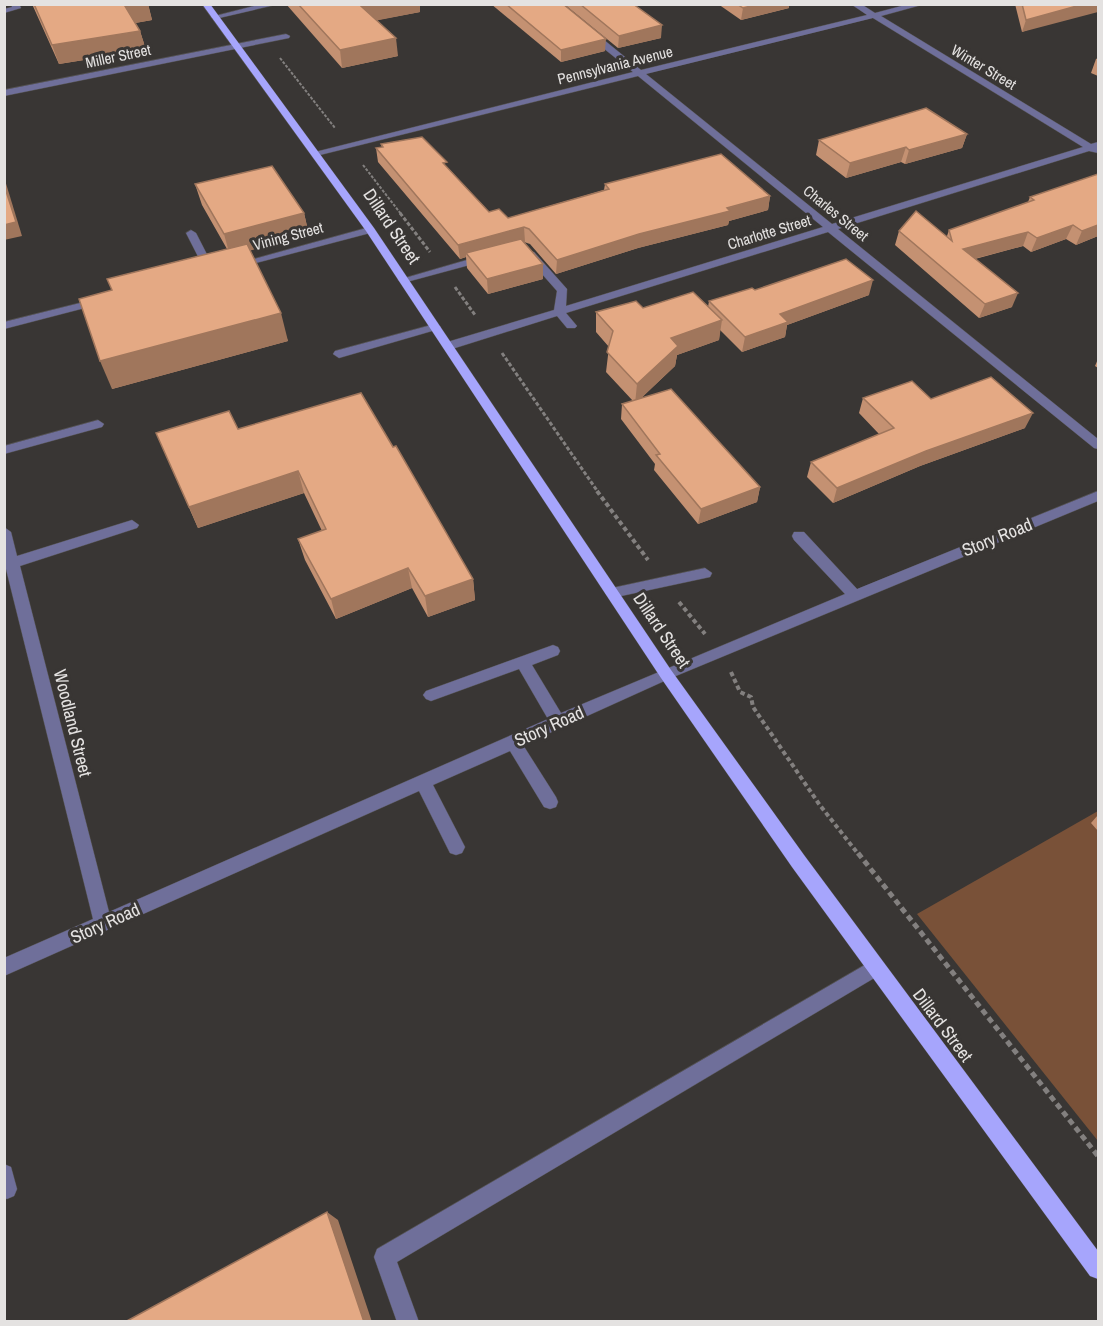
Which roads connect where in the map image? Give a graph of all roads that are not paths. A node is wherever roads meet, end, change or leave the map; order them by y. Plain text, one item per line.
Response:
1 (15, 4) edge
2 (206, 4) edge
3 (275, 4) edge
4 (855, 4) edge
5 (921, 4) edge
6 (4, 11) edge
7 (874, 16) junction
8 (215, 17) junction
9 (583, 27) edge
10 (286, 36) dead end
11 (236, 46) junction
12 (639, 73) junction
13 (4, 93) edge
14 (1096, 148) edge
15 (316, 153) junction
16 (831, 229) junction
17 (370, 230) junction
18 (191, 233) dead end
19 (524, 247) edge
20 (493, 255) edge
21 (403, 280) junction
22 (108, 299) edge
23 (559, 312) junction
24 (4, 326) edge
25 (571, 326) dead end
26 (435, 327) junction
27 (448, 346) junction
28 (339, 354) dead end
29 (98, 424) dead end
30 (1098, 445) edge
31 (4, 450) edge
32 (1098, 496) edge
33 (132, 525) dead end
34 (4, 532) edge
35 (799, 536) dead end
36 (12, 563) junction
37 (705, 573) dead end
38 (612, 593) junction
39 (855, 596) junction
40 (553, 651) dead end
41 (522, 662) junction
42 (666, 674) junction
43 (431, 695) dead end
44 (558, 723) junction
45 (513, 742) junction
46 (423, 782) junction
47 (550, 802) dead end
48 (456, 847) dead end
49 (103, 923) junction
50 (4, 968) edge
51 (875, 968) junction
52 (1098, 1268) edge
53 (408, 1322) edge

1 - 6 street
2 - 8 main road, Dillard Street
3 - 8 street
4 - 7 street, Winter Street
5 - 7 street, Pennsylvania Avenue
7 - 12 street, Pennsylvania Avenue
7 - 14 street, Winter Street
8 - 11 main road, Dillard Street
9 - 12 street, Charles Street
10 - 11 street, Miller Street
11 - 13 street, Miller Street
11 - 15 main road, Dillard Street
12 - 15 street, Pennsylvania Avenue
12 - 16 street, Charles Street
14 - 16 street, Charlotte Street
15 - 17 main road, Dillard Street
16 - 23 street, Charlotte Street
16 - 30 street, Charles Street
17 - 18 street, Vining Street
17 - 21 main road, Dillard Street
19 - 23 street
20 - 21 street
21 - 26 main road, Dillard Street
22 - 24 street
23 - 25 street
23 - 27 street, Charlotte Street
26 - 27 main road, Dillard Street
26 - 28 street
27 - 38 main road, Dillard Street
29 - 31 street
32 - 39 street, Story Road
33 - 36 street
34 - 36 street, Woodland Street
35 - 39 street
36 - 49 street, Woodland Street
37 - 38 street
38 - 42 main road, Dillard Street
39 - 42 street, Story Road
40 - 41 street
41 - 43 street
41 - 44 street
42 - 44 street, Story Road
42 - 51 main road, Dillard Street
44 - 45 street, Story Road
45 - 46 street, Story Road
45 - 47 street
46 - 48 street
46 - 49 street, Story Road
49 - 50 street, Story Road
51 - 52 main road, Dillard Street
51 - 53 street

